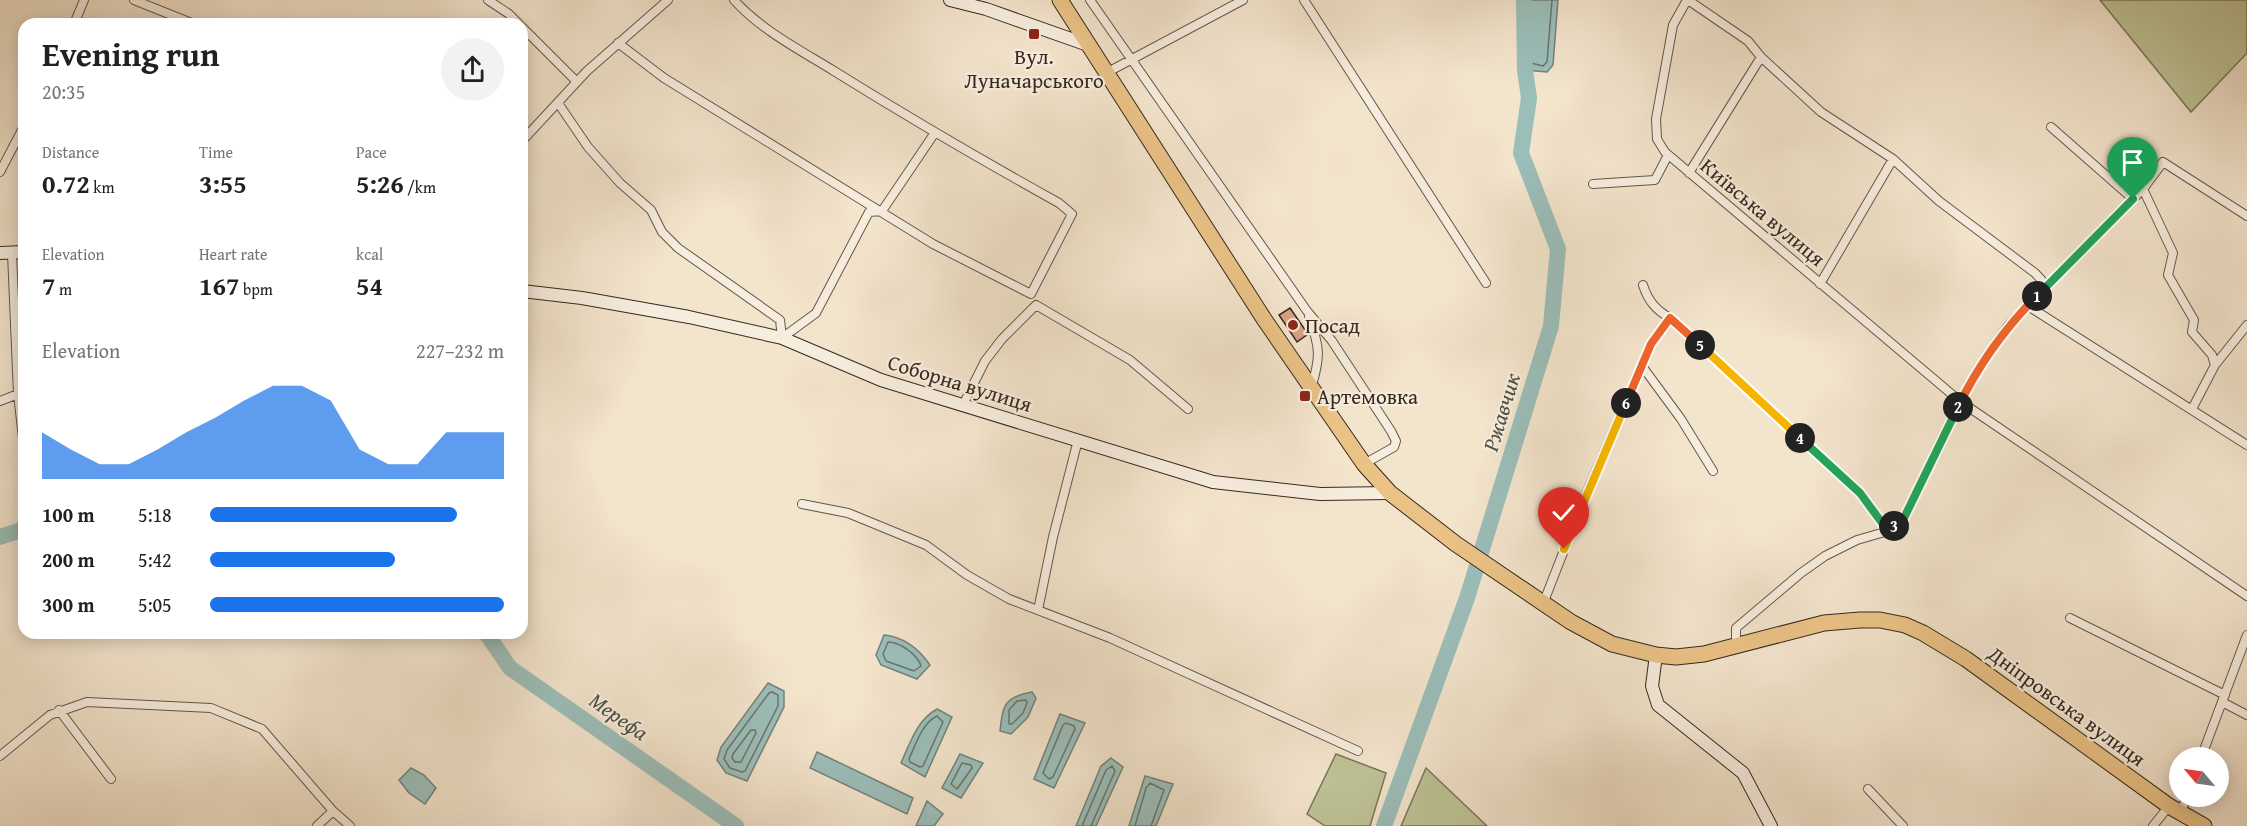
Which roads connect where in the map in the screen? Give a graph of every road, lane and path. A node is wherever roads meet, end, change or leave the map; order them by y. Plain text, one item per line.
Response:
1 (84, 0) edge
2 (134, 0) edge
3 (488, 0) edge
4 (668, 0) edge
5 (734, 0) edge
6 (950, 0) edge
7 (1060, 0) edge
8 (1090, 0) edge
9 (1243, 0) edge
10 (1305, 0) edge
11 (1688, 0) edge
12 (76, 18) edge
13 (179, 18) edge
14 (513, 18) edge
15 (528, 34) edge
16 (618, 44) junction
17 (1088, 45) junction
18 (1761, 57) junction
19 (1131, 61) junction
20 (1106, 73) junction
21 (577, 82) junction
22 (558, 103) junction
23 (2051, 127) dead end
24 (934, 134) junction
25 (528, 135) edge
26 (18, 138) edge
27 (1668, 154) junction
28 (1893, 159) junction
29 (0, 172) edge
30 (1689, 173) junction
31 (1593, 184) dead end
32 (2143, 189) junction
33 (2133, 199) junction
34 (882, 211) junction
35 (2247, 216) edge
36 (12, 253) edge
37 (1486, 283) dead end
38 (1820, 284) junction
39 (1643, 285) dead end
40 (2048, 286) junction
41 (528, 292) edge
42 (1031, 294) junction
43 (1036, 305) junction
44 (2028, 306) junction
45 (1307, 311) junction
46 (1670, 318) junction
47 (2247, 325) edge
48 (782, 338) junction
49 (2215, 365) junction
50 (1642, 366) junction
51 (1311, 388) junction
52 (18, 394) joint
53 (0, 401) edge
54 (1960, 402) junction
55 (963, 405) junction
56 (1188, 409) dead end
57 (2192, 409) junction
58 (1078, 440) junction
59 (2247, 445) edge
60 (1364, 464) junction
61 (1713, 471) dead end
62 (1389, 493) junction
63 (802, 504) dead end
64 (1888, 531) junction
65 (2247, 596) edge
66 (1543, 604) junction
67 (1038, 610) junction
68 (2070, 618) dead end
69 (2247, 635) edge
70 (1736, 647) junction
71 (1656, 655) junction
72 (2224, 699) junction
73 (58, 710) junction
74 (2247, 715) edge
75 (2205, 747) edge
76 (1358, 751) dead end
77 (0, 756) edge
78 (111, 779) dead end
79 (1868, 789) dead end
80 (2175, 809) junction
81 (333, 811) junction
82 (317, 826) edge
83 (350, 826) edge
84 (1771, 826) edge
85 (1903, 826) edge
86 (2153, 826) edge
87 (2204, 826) edge

1 - 12 street
2 - 13 street
3 - 14 street
4 - 16 street
5 - 24 street
6 - 17 street
7 - 17 highway, Дніпровська вулиця
8 - 19 street
9 - 19 street
10 - 37 street
11 - 18 street
11 - 27 street, Київська вулиця
15 - 21 street
16 - 21 street
16 - 34 street
17 - 20 highway, Дніпровська вулиця
18 - 28 street
18 - 30 street
19 - 20 street
19 - 45 street
20 - 51 highway, Дніпровська вулиця
21 - 22 street
22 - 25 street
22 - 48 street
23 - 33 street
24 - 34 street
24 - 42 street
26 - 29 street
27 - 30 street, Київська вулиця
27 - 31 street
28 - 38 street
28 - 40 street
30 - 38 street, Київська вулиця
32 - 33 street
32 - 35 street
32 - 49 street
33 - 40 street
34 - 42 street
34 - 48 street
36 - 52 street
38 - 54 street, Київська вулиця
39 - 46 street
40 - 44 street
41 - 48 street, Соборна вулиця
42 - 43 street
43 - 55 street
43 - 56 street
44 - 54 street
44 - 57 street
45 - 51 street
45 - 60 street
46 - 50 street
46 - 64 street
47 - 49 street
48 - 55 street, Соборна вулиця
49 - 57 street
50 - 61 street
50 - 66 street
51 - 60 highway, Дніпровська вулиця
52 - 53 street
54 - 64 street
54 - 65 street, Київська вулиця
55 - 58 street, Соборна вулиця
57 - 59 street
58 - 62 street, Соборна вулиця
58 - 67 street
60 - 62 highway, Дніпровська вулиця
62 - 66 highway, Дніпровська вулиця
63 - 67 street
64 - 70 street
66 - 71 highway, Дніпровська вулиця
67 - 76 street
68 - 72 street
69 - 72 street
70 - 71 highway, Дніпровська вулиця
70 - 80 highway, Дніпровська вулиця
71 - 84 street
72 - 74 street
72 - 75 street
73 - 77 street
73 - 78 street
73 - 81 street
79 - 85 street
80 - 86 street
80 - 87 highway, Дніпровська вулиця
81 - 82 street
81 - 83 street

